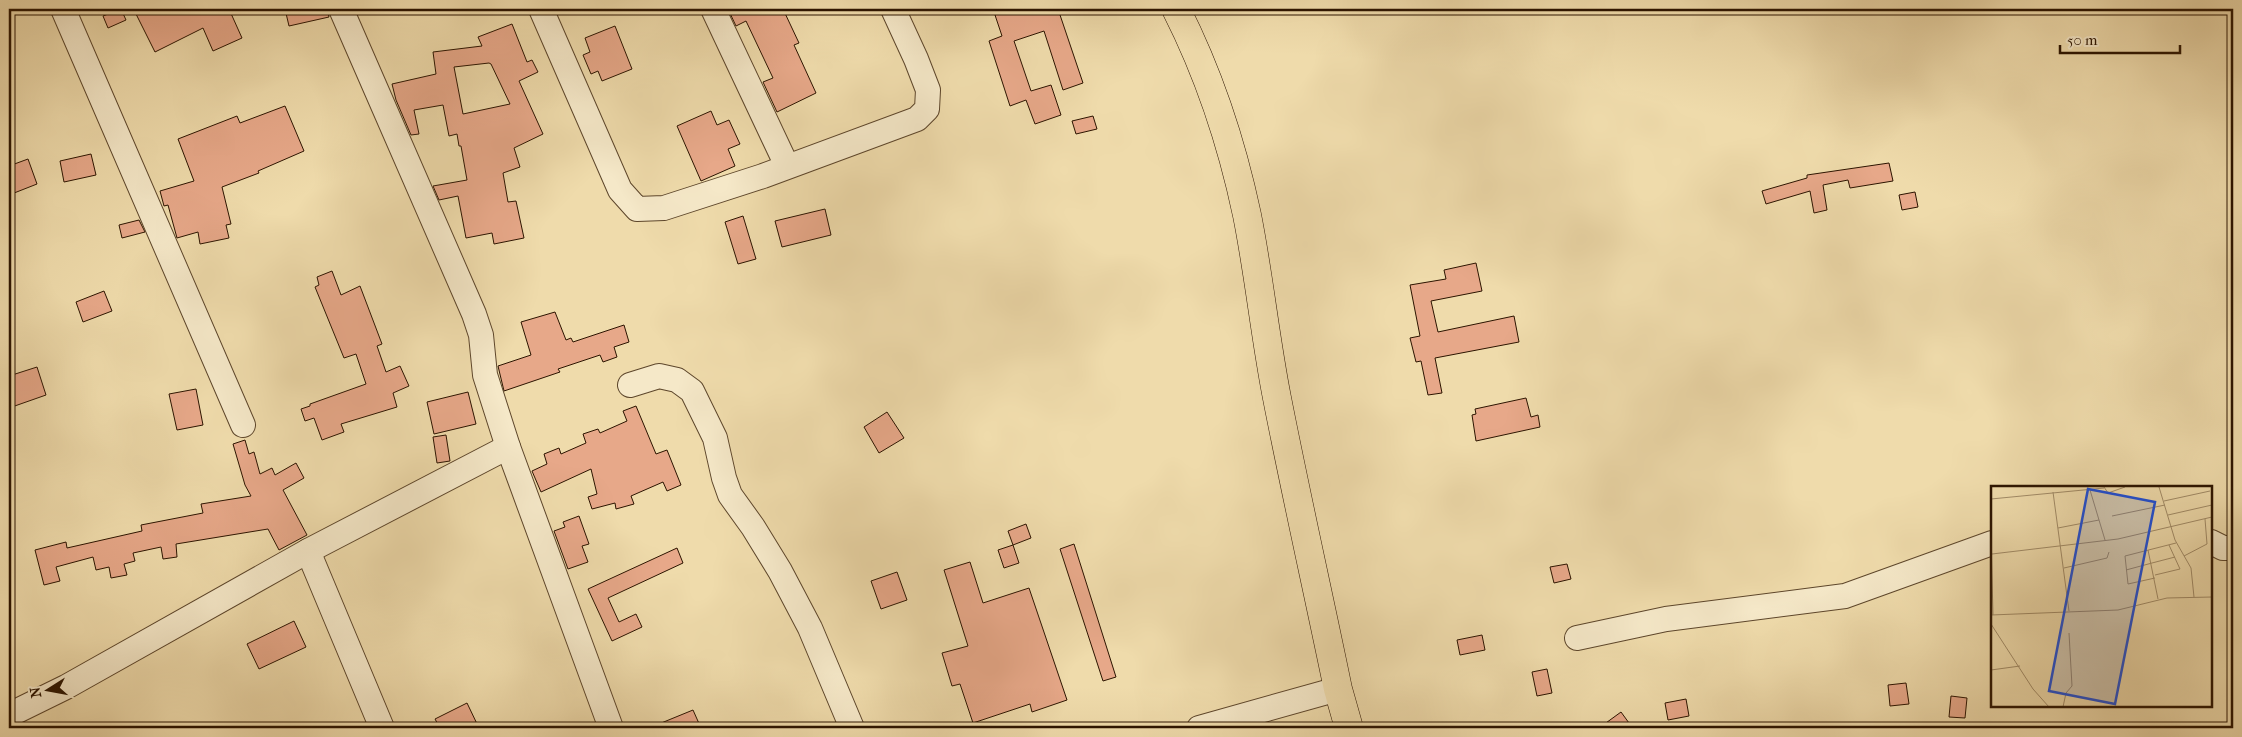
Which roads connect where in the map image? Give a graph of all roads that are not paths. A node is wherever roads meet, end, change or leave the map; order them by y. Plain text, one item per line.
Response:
1 (63, 9) edge
2 (341, 9) edge
3 (541, 9) edge
4 (713, 9) edge
5 (893, 9) edge
6 (1176, 9) edge
7 (787, 166) junction
8 (630, 385) dead end
9 (243, 425) dead end
10 (508, 447) junction
11 (2212, 542) edge
12 (1991, 543) edge
13 (2233, 548) edge
14 (308, 551) junction
15 (1577, 638) dead end
16 (1338, 689) junction
17 (9, 715) edge
18 (382, 728) edge
19 (611, 728) edge
20 (852, 728) edge
21 (1199, 728) edge
22 (1350, 728) edge

1 - 9 street
2 - 10 street
3 - 7 street
4 - 7 street
5 - 7 street
6 - 16 main road
8 - 20 street
10 - 14 street
10 - 19 street
11 - 13 street
12 - 15 street
14 - 17 street
14 - 18 street
16 - 21 street
16 - 22 main road

